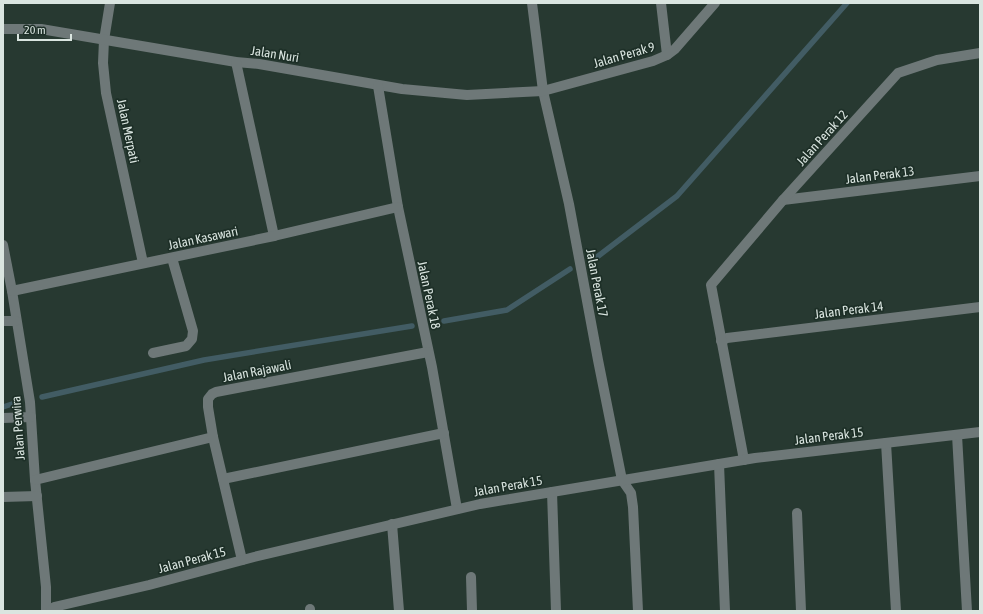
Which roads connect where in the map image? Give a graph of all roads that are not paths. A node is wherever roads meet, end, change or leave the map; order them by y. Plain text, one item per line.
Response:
1 (110, 3) edge
2 (532, 3) edge
3 (661, 3) edge
4 (715, 3) edge
5 (3, 29) edge
6 (104, 40) junction
7 (980, 53) edge
8 (667, 55) junction
9 (236, 62) junction
10 (378, 86) junction
11 (543, 90) junction
12 (980, 176) edge
13 (783, 200) junction
14 (398, 207) junction
15 (274, 236) junction
16 (3, 245) edge
17 (172, 258) junction
18 (143, 263) junction
19 (12, 291) junction
20 (980, 307) edge
21 (3, 321) edge
22 (16, 321) junction
23 (722, 341) junction
24 (428, 352) junction
25 (153, 353) dead end
26 (3, 418) edge
27 (31, 418) junction
28 (980, 432) edge
29 (444, 433) junction
30 (957, 435) junction
31 (213, 437) junction
32 (886, 443) junction
33 (744, 460) junction
34 (719, 464) junction
35 (223, 479) junction
36 (35, 480) junction
37 (622, 480) junction
38 (552, 492) junction
39 (37, 496) junction
40 (3, 497) edge
41 (457, 509) junction
42 (797, 513) dead end
43 (392, 524) junction
44 (242, 560) junction
45 (471, 577) dead end
46 (46, 611) edge
47 (51, 611) edge
48 (399, 611) edge
49 (472, 611) edge
50 (556, 611) edge
51 (638, 611) edge
52 (725, 611) edge
53 (801, 611) edge
54 (896, 611) edge
55 (967, 611) edge

1 - 6 street, Jalan Merpati
2 - 11 street, Jalan Perak 17
3 - 8 street
4 - 8 street, Jalan Perak 9
5 - 6 street, Jalan Nuri
6 - 9 street, Jalan Nuri
6 - 18 street, Jalan Merpati
7 - 13 street, Jalan Perak 12
8 - 11 street, Jalan Perak 9
9 - 10 street, Jalan Nuri
9 - 15 street
10 - 11 street, Jalan Nuri
10 - 14 street, Jalan Perak 18
11 - 37 street, Jalan Perak 17
12 - 13 street, Jalan Perak 13
13 - 23 street, Jalan Perak 12
14 - 15 street, Jalan Kasawari
14 - 24 street, Jalan Perak 18
15 - 17 street, Jalan Kasawari
16 - 19 street, Jalan Perwira
17 - 18 street, Jalan Kasawari
17 - 25 street
18 - 19 street, Jalan Kasawari
19 - 22 street, Jalan Perwira
20 - 23 street, Jalan Perak 14
21 - 22 street
22 - 27 street, Jalan Perwira
23 - 33 street
24 - 29 street, Jalan Perak 18
24 - 31 street, Jalan Rajawali
26 - 27 street
27 - 36 street, Jalan Perwira
28 - 30 street, Jalan Perak 15
29 - 35 street
29 - 41 street, Jalan Perak 18
30 - 32 street, Jalan Perak 15
30 - 55 street
31 - 35 street, Jalan Rajawali
31 - 36 street
32 - 33 street, Jalan Perak 15
32 - 54 street
33 - 34 street, Jalan Perak 15
34 - 37 street, Jalan Perak 15
34 - 52 street
35 - 44 street, Jalan Rajawali
36 - 39 street, Jalan Perwira
37 - 38 street, Jalan Perak 15
37 - 51 street, Jalan Perak 17
38 - 41 street, Jalan Perak 15
38 - 50 street
39 - 40 street
39 - 46 street, Jalan Perwira
41 - 43 street, Jalan Perak 15
42 - 53 street
43 - 44 street, Jalan Perak 15
43 - 48 street
44 - 47 street, Jalan Perak 15
45 - 49 street

